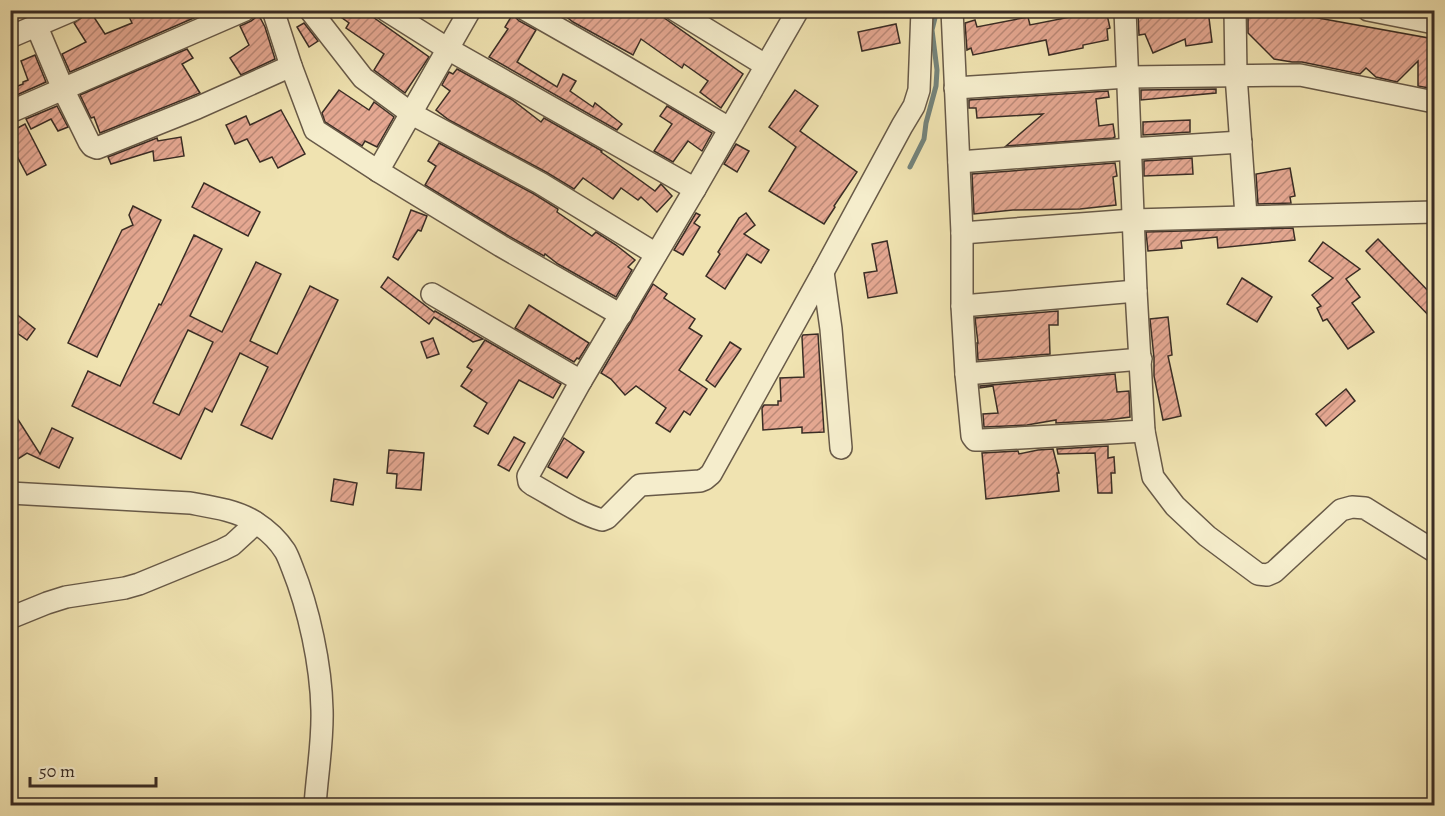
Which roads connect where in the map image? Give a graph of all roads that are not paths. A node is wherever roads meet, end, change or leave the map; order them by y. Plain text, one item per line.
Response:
1 (73, 10) edge
2 (245, 10) edge
3 (273, 10) edge
4 (310, 10) edge
5 (386, 10) edge
6 (470, 10) edge
7 (526, 10) edge
8 (675, 10) edge
9 (798, 10) edge
10 (922, 10) edge
11 (952, 10) edge
12 (1125, 10) edge
13 (1235, 10) edge
14 (1368, 10) edge
15 (1434, 22) edge
16 (37, 27) junction
17 (10, 37) edge
18 (448, 49) junction
19 (765, 65) junction
20 (291, 66) junction
21 (1236, 75) junction
22 (1128, 77) junction
23 (955, 88) junction
24 (63, 89) junction
25 (1434, 102) edge
26 (10, 112) edge
27 (412, 114) junction
28 (729, 128) junction
29 (1241, 142) junction
30 (1130, 149) junction
31 (959, 162) junction
32 (378, 171) junction
33 (695, 189) junction
34 (1434, 212) edge
35 (1246, 216) junction
36 (1133, 220) junction
37 (962, 233) junction
38 (656, 254) junction
39 (823, 272) junction
40 (1136, 291) junction
41 (432, 294) dead end
42 (962, 306) junction
43 (621, 315) junction
44 (1141, 359) junction
45 (966, 374) junction
46 (581, 381) junction
47 (1144, 431) junction
48 (841, 448) dead end
49 (10, 493) edge
50 (256, 523) junction
51 (1434, 551) edge
52 (10, 618) edge
53 (315, 806) edge

1 - 16 street
2 - 24 street
3 - 20 street
4 - 27 street
5 - 18 street
6 - 18 street
7 - 28 street
8 - 19 street
9 - 19 street
10 - 39 street
11 - 23 street
12 - 22 street
13 - 21 street
14 - 15 street
16 - 17 street
16 - 24 street
18 - 27 street
18 - 33 street
19 - 28 street
20 - 24 street
20 - 32 street
21 - 22 street
21 - 25 street
21 - 29 street
22 - 23 street
22 - 30 street
23 - 31 street
24 - 26 street
27 - 32 street
27 - 38 street
28 - 33 street
29 - 30 street
29 - 35 street
30 - 31 street
30 - 36 street
31 - 37 street
32 - 43 street
33 - 38 street
34 - 35 street
35 - 36 street
36 - 37 street
36 - 40 street
37 - 42 street
38 - 43 street
39 - 46 street
39 - 48 street
40 - 42 street
40 - 44 street
41 - 46 street
42 - 45 street
43 - 46 street
44 - 45 street
44 - 47 street
45 - 47 street
47 - 51 street
49 - 50 street
50 - 52 street
50 - 53 street

